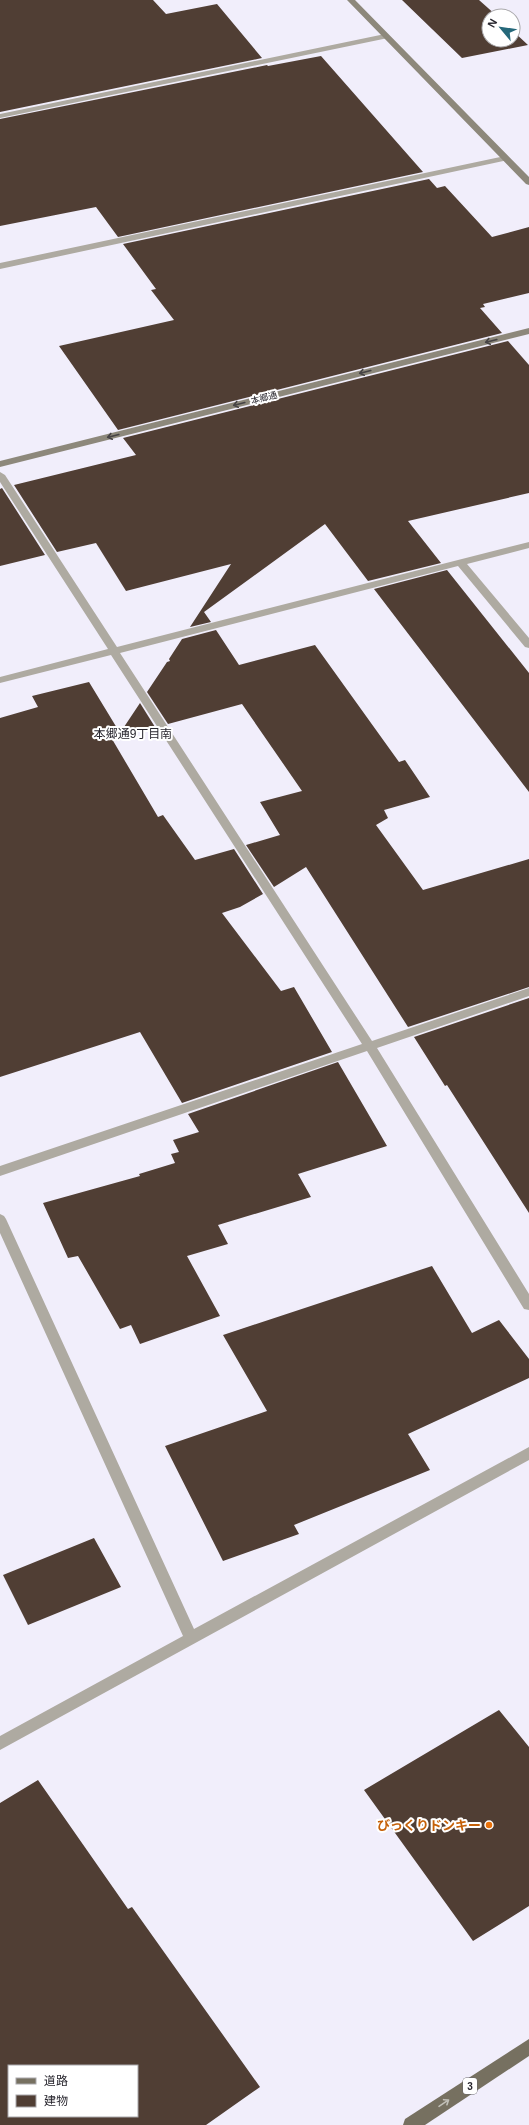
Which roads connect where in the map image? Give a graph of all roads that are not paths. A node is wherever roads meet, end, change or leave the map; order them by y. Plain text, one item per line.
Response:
1 (350, 0) edge
2 (384, 36) junction
3 (0, 116) edge
4 (506, 158) junction
5 (529, 182) edge
6 (0, 266) edge
7 (529, 331) edge
8 (0, 464) edge
9 (0, 475) edge
10 (529, 545) edge
11 (460, 562) junction
12 (529, 645) edge
13 (114, 650) junction
14 (0, 680) edge
15 (529, 992) edge
16 (369, 1045) junction
17 (0, 1171) edge
18 (0, 1219) edge
19 (529, 1305) edge
20 (529, 1453) edge
21 (191, 1638) junction
22 (0, 1742) edge
23 (529, 2046) edge
24 (411, 2125) edge

1 - 2 street
2 - 3 street
2 - 4 street
4 - 5 street
4 - 6 street
7 -> 8 street, 本郷通
9 - 13 street
10 - 11 street
11 - 12 street
11 - 13 street
13 - 14 street
13 - 16 street
15 - 16 street
16 - 17 street
16 - 19 street
18 - 21 street
20 - 21 street
21 - 22 street
24 -> 23 main road, 3

